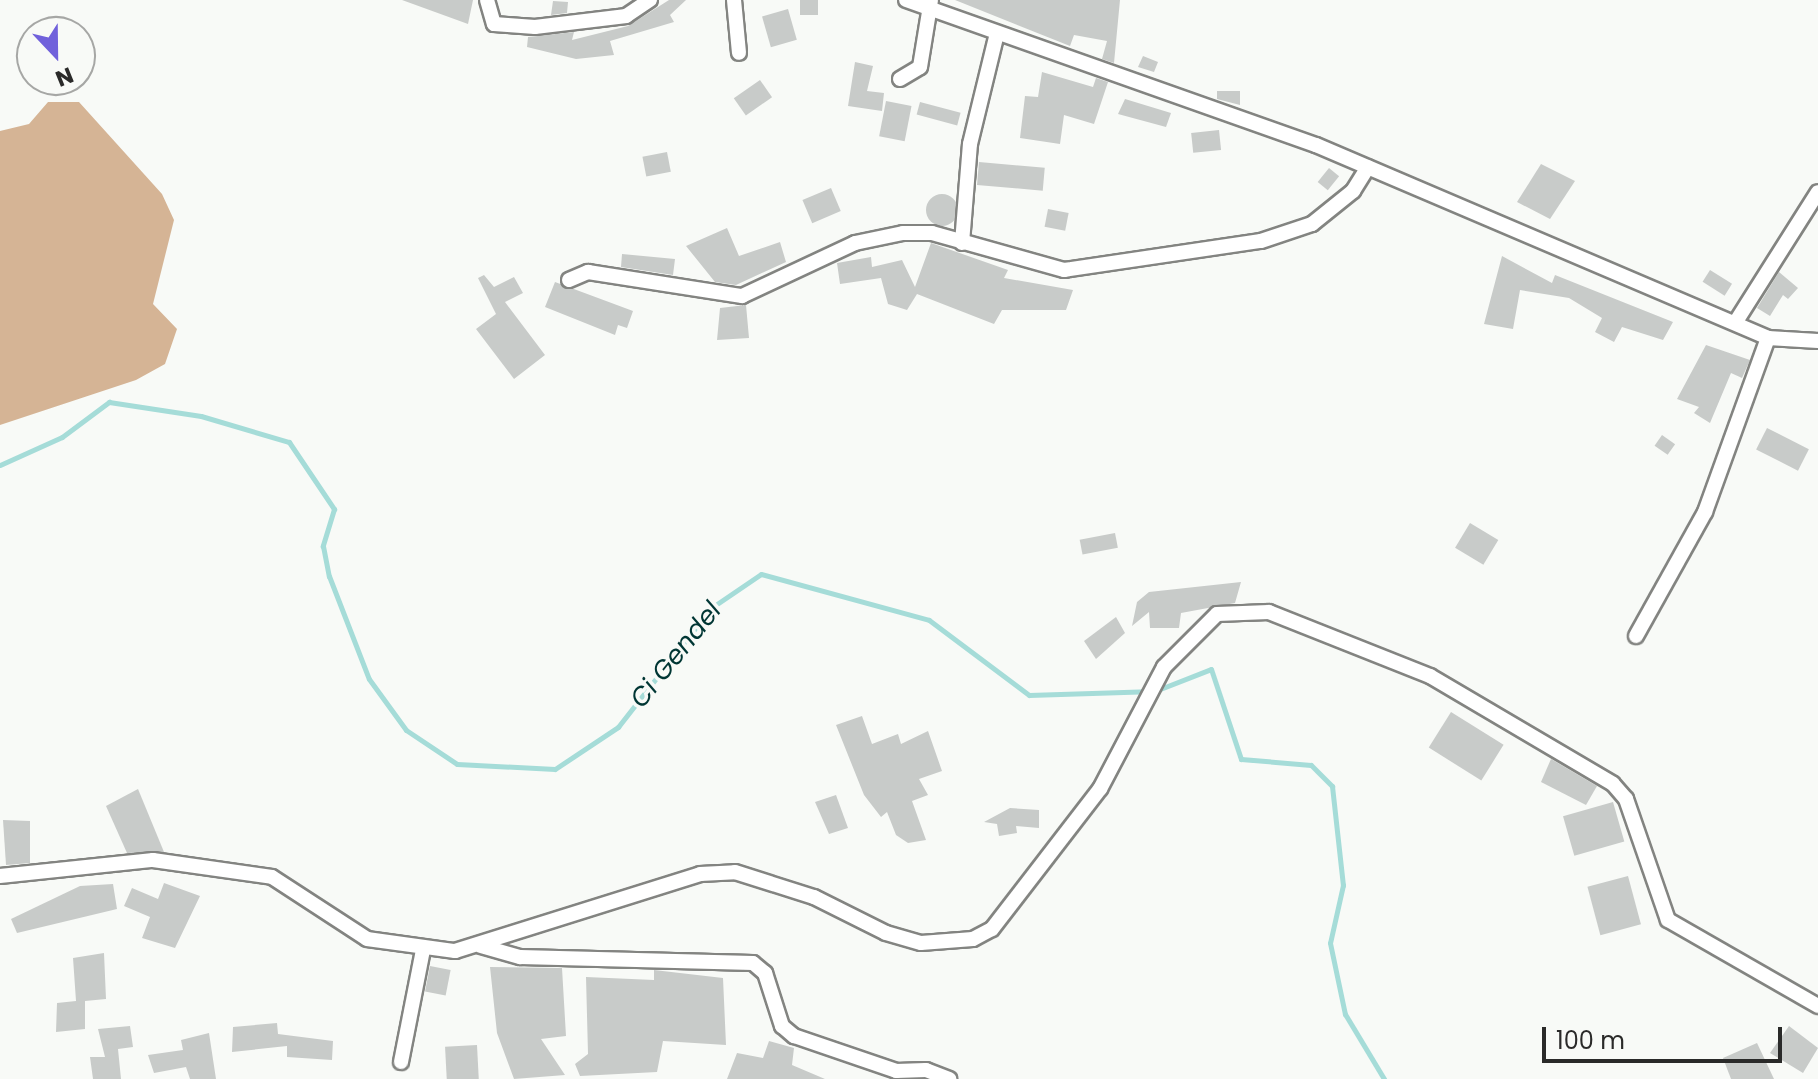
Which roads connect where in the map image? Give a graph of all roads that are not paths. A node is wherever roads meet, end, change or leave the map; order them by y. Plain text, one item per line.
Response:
1 (487, 0) edge
2 (650, 0) edge
3 (734, 0) edge
4 (906, 0) edge
5 (928, 4) edge
6 (997, 33) junction
7 (739, 53) dead end
8 (900, 79) dead end
9 (1368, 167) junction
10 (1818, 192) edge
11 (962, 243) junction
12 (569, 280) dead end
13 (1737, 320) junction
14 (1768, 338) junction
15 (1818, 341) edge
16 (1636, 636) dead end
17 (0, 876) edge
18 (481, 946) junction
19 (423, 950) junction
20 (1818, 1006) edge
21 (401, 1062) dead end
22 (949, 1079) edge

1 - 2 street
3 - 7 street
4 - 5 street
5 - 6 street
5 - 8 street
6 - 9 street
6 - 11 street
9 - 11 street
9 - 13 street
10 - 13 street
11 - 12 street
13 - 14 street
14 - 15 street
14 - 16 street
17 - 19 street
18 - 19 street
18 - 20 street
18 - 22 street
19 - 21 street

